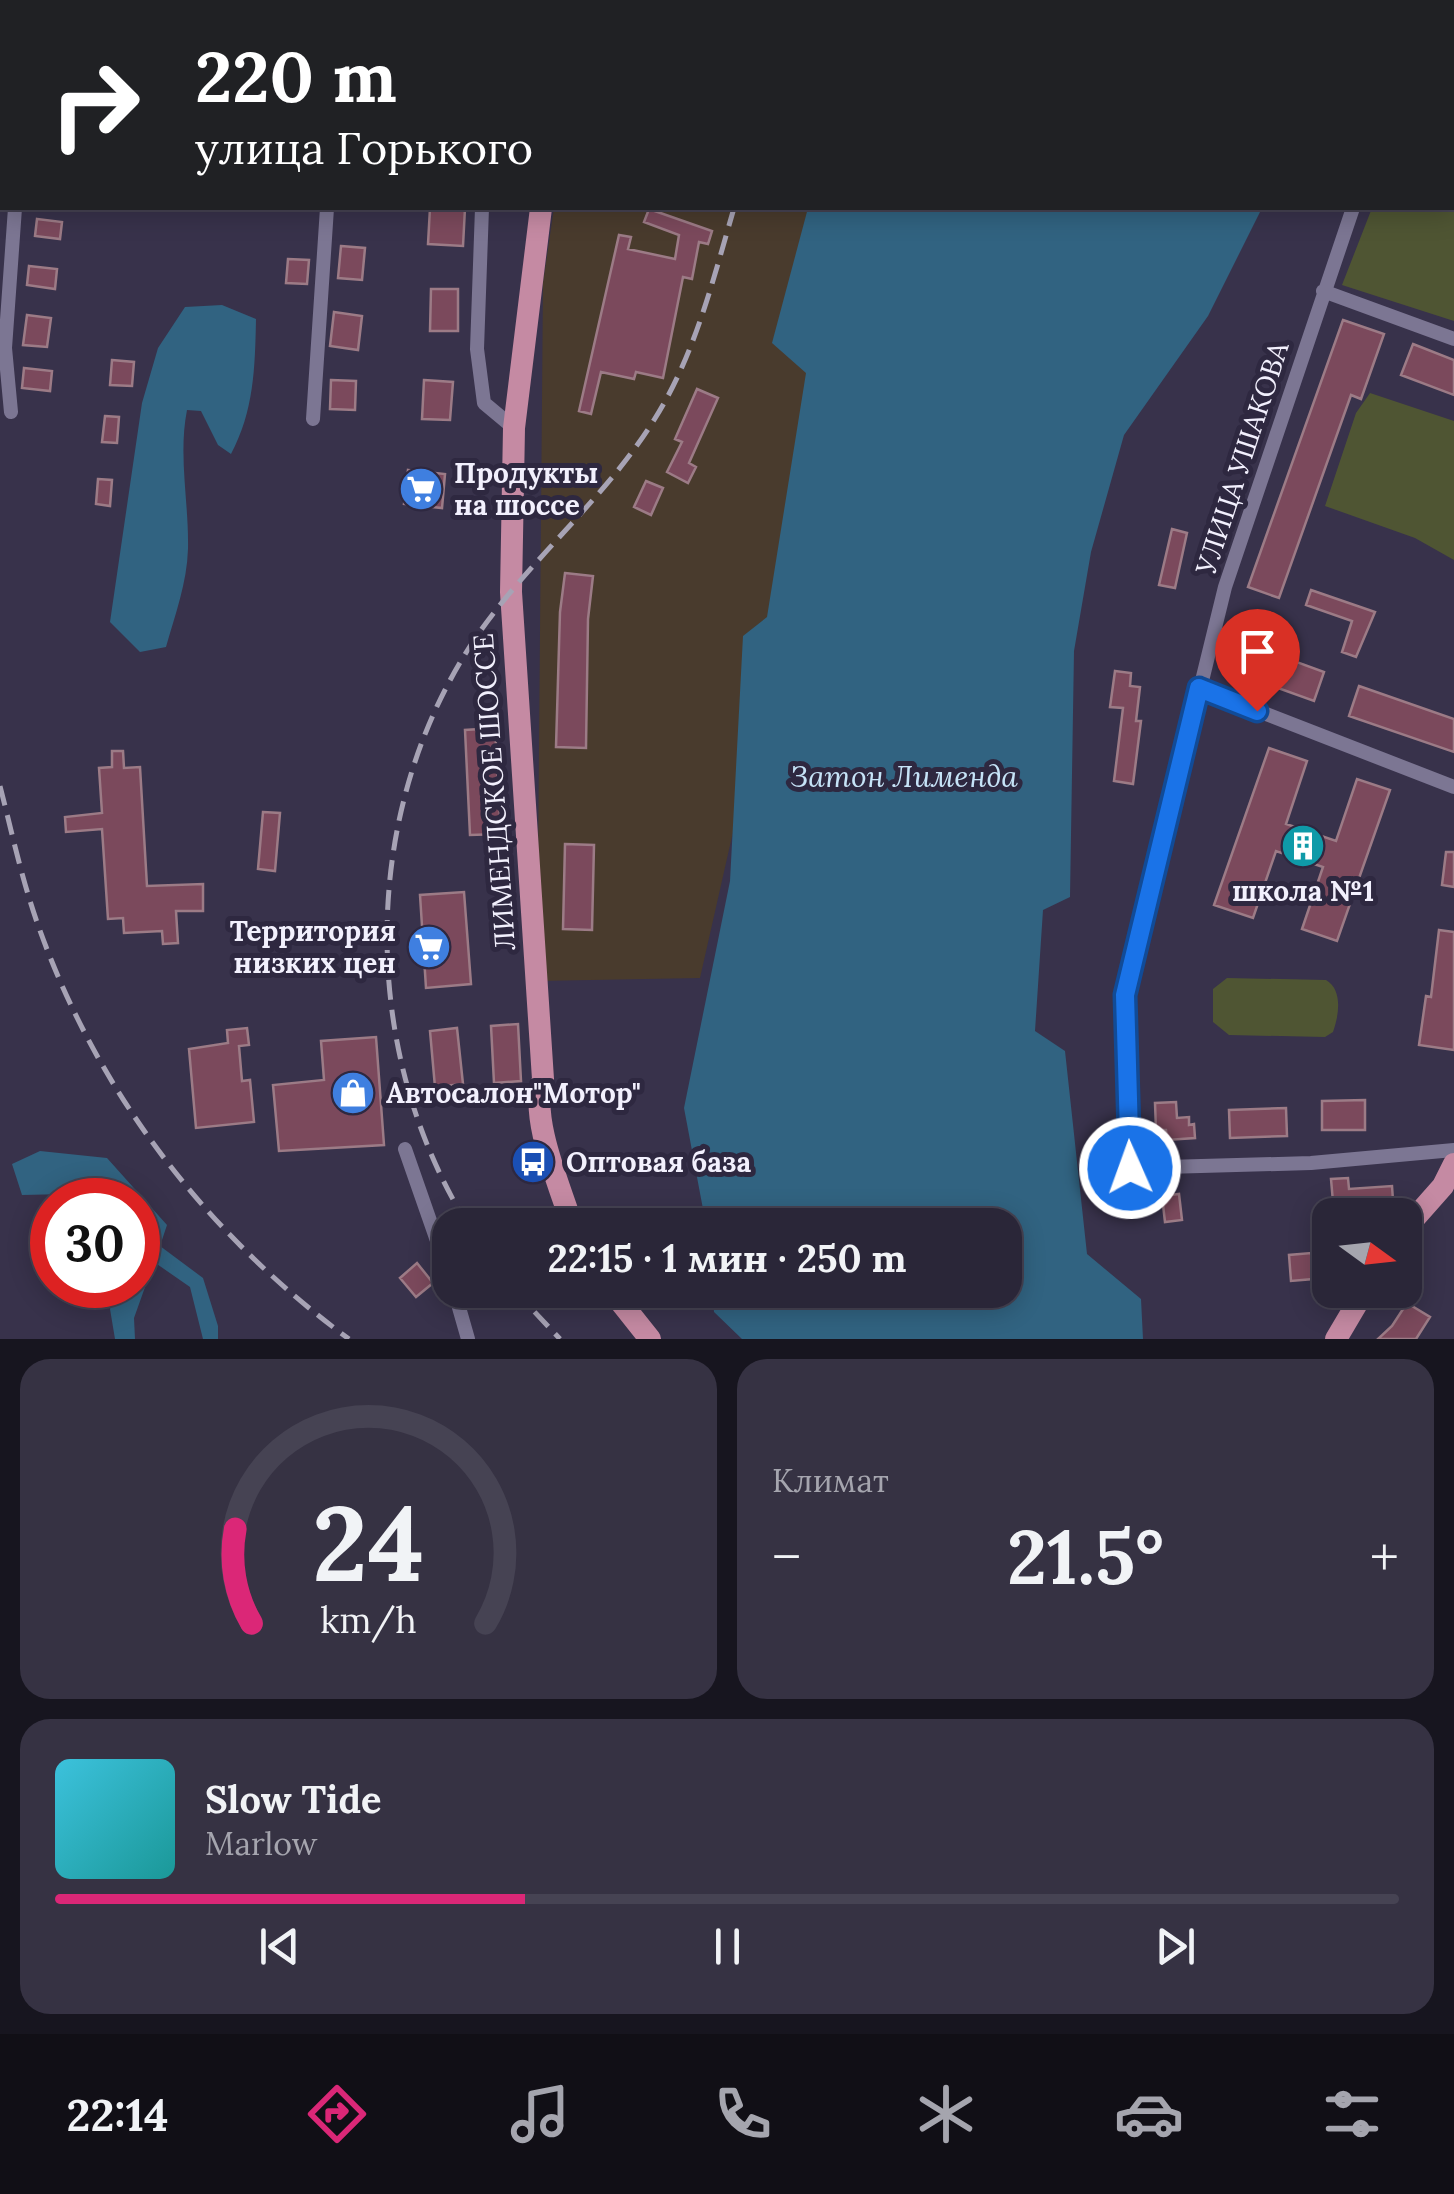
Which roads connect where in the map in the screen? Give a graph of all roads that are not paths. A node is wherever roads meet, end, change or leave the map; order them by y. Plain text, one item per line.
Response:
1 (15, 210) edge
2 (327, 210) edge
3 (482, 210) edge
4 (541, 210) edge
5 (1352, 210) edge
6 (1324, 290) junction
7 (1454, 339) edge
8 (12, 412) dead end
9 (313, 419) dead end
10 (514, 428) junction
11 (1199, 688) junction
12 (1454, 787) edge
13 (405, 1149) dead end
14 (1454, 1150) edge
15 (1454, 1164) edge
16 (1130, 1168) junction
17 (1140, 1199) dead end
18 (567, 1208) edge
19 (1422, 1210) edge
20 (432, 1226) edge
21 (459, 1308) edge
22 (625, 1308) edge
23 (1354, 1308) edge
24 (468, 1339) edge
25 (650, 1339) edge
26 (1336, 1339) edge

1 - 8 street
2 - 9 street
3 - 10 street
4 - 10 main road, ЛИМЕНДСКОЕ ШОССЕ
5 - 6 street, УЛИЦА УШАКОВА
6 - 7 street
6 - 11 street, УЛИЦА УШАКОВА
10 - 18 main road, ЛИМЕНДСКОЕ ШОССЕ
11 - 12 street
11 - 16 street, УЛИЦА УШАКОВА
13 - 20 street
14 - 16 street
15 - 19 main road
16 - 17 street, УЛИЦА УШАКОВА
21 - 24 street
22 - 25 main road
23 - 26 main road

